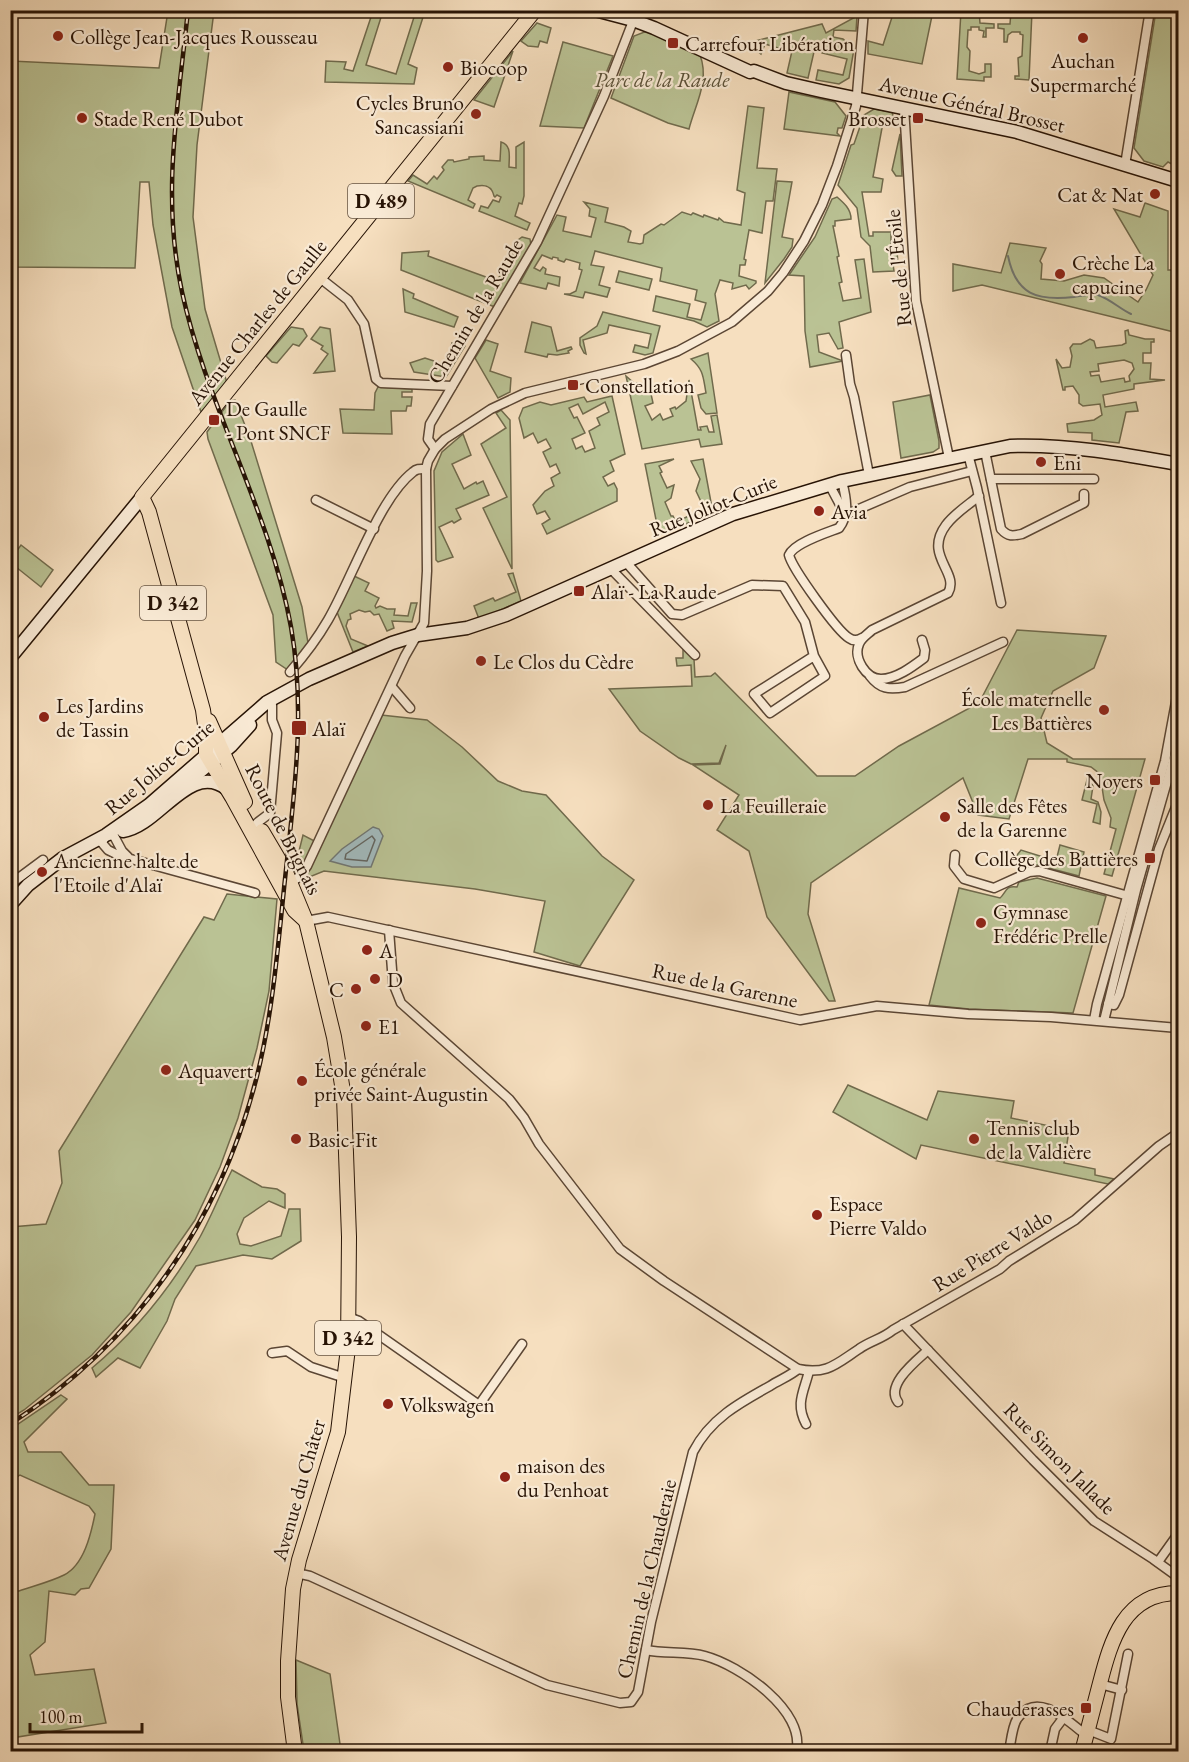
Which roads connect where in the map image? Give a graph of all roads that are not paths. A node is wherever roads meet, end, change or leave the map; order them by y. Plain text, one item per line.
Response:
1 (535, 10) edge
2 (595, 10) edge
3 (864, 10) edge
4 (1150, 10) edge
5 (631, 15) edge
6 (857, 98) junction
7 (904, 107) junction
8 (1125, 165) junction
9 (1179, 172) edge
10 (1159, 175) junction
11 (1179, 181) edge
12 (320, 278) junction
13 (846, 355) dead end
14 (452, 386) junction
15 (435, 449) junction
16 (985, 451) junction
17 (968, 454) junction
18 (1177, 457) edge
19 (950, 458) junction
20 (426, 469) junction
21 (972, 471) junction
22 (869, 476) junction
23 (991, 479) junction
24 (1094, 479) dead end
25 (842, 481) junction
26 (830, 484) junction
27 (1084, 494) dead end
28 (979, 496) junction
29 (142, 497) junction
30 (316, 500) dead end
31 (845, 515) junction
32 (374, 529) junction
33 (625, 561) junction
34 (610, 568) junction
35 (1001, 603) dead end
36 (418, 635) junction
37 (865, 636) junction
38 (922, 640) dead end
39 (1003, 642) dead end
40 (695, 655) dead end
41 (814, 656) junction
42 (10, 658) edge
43 (290, 672) dead end
44 (324, 673) junction
45 (870, 675) junction
46 (392, 687) junction
47 (1179, 692) edge
48 (273, 705) junction
49 (410, 708) dead end
50 (1179, 743) edge
51 (214, 755) junction
52 (1173, 756) edge
53 (233, 791) junction
54 (1179, 802) edge
55 (257, 823) junction
56 (111, 836) junction
57 (955, 855) dead end
58 (128, 857) junction
59 (43, 860) dead end
60 (291, 882) junction
61 (14, 890) edge
62 (255, 893) dead end
63 (1135, 898) junction
64 (10, 905) edge
65 (306, 921) junction
66 (388, 930) junction
67 (1094, 1020) junction
68 (1104, 1021) junction
69 (1179, 1028) edge
70 (1179, 1133) edge
71 (348, 1317) junction
72 (903, 1324) junction
73 (522, 1344) dead end
74 (928, 1350) junction
75 (272, 1353) dead end
76 (798, 1369) junction
77 (809, 1371) junction
78 (345, 1378) junction
79 (898, 1402) dead end
80 (806, 1424) dead end
81 (1179, 1534) edge
82 (1158, 1562) junction
83 (296, 1573) junction
84 (1179, 1577) edge
85 (1179, 1593) edge
86 (646, 1650) junction
87 (1128, 1654) dead end
88 (1100, 1684) junction
89 (1122, 1690) junction
90 (1064, 1718) junction
91 (1088, 1732) junction
92 (295, 1752) edge
93 (796, 1752) edge
94 (1009, 1752) edge
95 (1050, 1752) edge
96 (1083, 1752) edge

1 - 12 main road, Avenue Charles de Gaulle / D 489
2 - 5 main road, Avenue Général Brosset
3 - 6 street
4 - 8 street
5 - 6 main road, Avenue Général Brosset
5 - 14 street, Chemin de la Raude
6 - 7 main road, Avenue Général Brosset
6 - 15 street
7 - 8 main road, Avenue Général Brosset
7 - 19 street, Rue de l'Étoile
8 - 10 main road, Avenue Général Brosset
9 - 10 main road
10 - 11 main road, Avenue Général Brosset
12 - 14 street
12 - 29 main road, Avenue Charles de Gaulle / D 489
13 - 22 street
14 - 15 street, Chemin de la Raude
15 - 20 street, Chemin de la Raude
16 - 17 main road, Rue Joliot-Curie
16 - 18 main road, Rue Joliot-Curie
16 - 23 street
17 - 19 main road, Rue Joliot-Curie
17 - 21 street
19 - 22 main road, Rue Joliot-Curie
20 - 32 street
20 - 36 street, Chemin de la Raude
21 - 28 street
21 - 31 street
22 - 25 main road, Rue Joliot-Curie
23 - 24 street
23 - 27 street
25 - 26 main road, Rue Joliot-Curie
25 - 31 street
26 - 31 street
26 - 33 main road, Rue Joliot-Curie
28 - 35 street
28 - 37 street
29 - 42 main road, Avenue Charles de Gaulle / D 489
29 - 51 main road, Route de Brignais / D 342
30 - 32 street
31 - 37 street
32 - 43 street
33 - 34 main road, Rue Joliot-Curie
33 - 41 street
34 - 36 main road, Rue Joliot-Curie
34 - 40 street
36 - 44 main road, Rue Joliot-Curie
36 - 46 street, Chemin de la Raude
37 - 45 street
38 - 45 street
39 - 45 street
41 - 41 street
44 - 48 main road, Rue Joliot-Curie
44 - 51 main road, Rue Joliot-Curie
46 - 49 street
46 - 60 street, Chemin de la Raude
47 - 52 street
48 - 51 main road, Rue Joliot-Curie
48 - 55 street
50 - 52 street
51 - 53 main road, Route de Brignais / D 342
51 - 56 main road, Rue Joliot-Curie
52 - 63 street
53 - 55 main road, Route de Brignais / D 342
53 - 56 main road, Rue Joliot-Curie
53 - 65 main road, Route de Brignais / D 342
54 - 63 street
55 - 60 main road, Route de Brignais / D 342
56 - 58 street
56 - 58 street
56 - 61 main road, Rue Joliot-Curie
57 - 63 street
58 - 62 street
59 - 61 street
60 - 65 main road, Route de Brignais / D 342
61 - 64 main road, Rue Joliot-Curie
63 - 67 street
63 - 68 street
65 - 66 street, Rue de la Garenne
65 - 71 main road, Avenue du Châter / D 342
66 - 67 street, Rue de la Garenne
66 - 76 street
67 - 68 street, Rue de la Garenne
68 - 69 street, Rue de la Garenne
70 - 72 street, Rue Pierre Valdo
71 - 73 street
71 - 78 main road, Avenue du Châter / D 342
72 - 74 street, Rue Simon Jallade
72 - 77 street, Rue Pierre Valdo
74 - 79 street
74 - 82 street, Rue Simon Jallade
75 - 78 street
76 - 77 street, Rue Pierre Valdo
76 - 86 street, Chemin de la Chauderaie
77 - 80 street
78 - 83 main road, Avenue du Châter / D 342
81 - 82 street
82 - 84 street, Rue Simon Jallade
83 - 86 street, Chemin de la Chauderaie
83 - 92 main road, Avenue du Châter / D 342
85 - 88 main road
86 - 93 street
87 - 89 street
88 - 89 street
88 - 91 main road
89 - 91 street
90 - 91 street
90 - 94 street
90 - 95 street
91 - 96 main road

